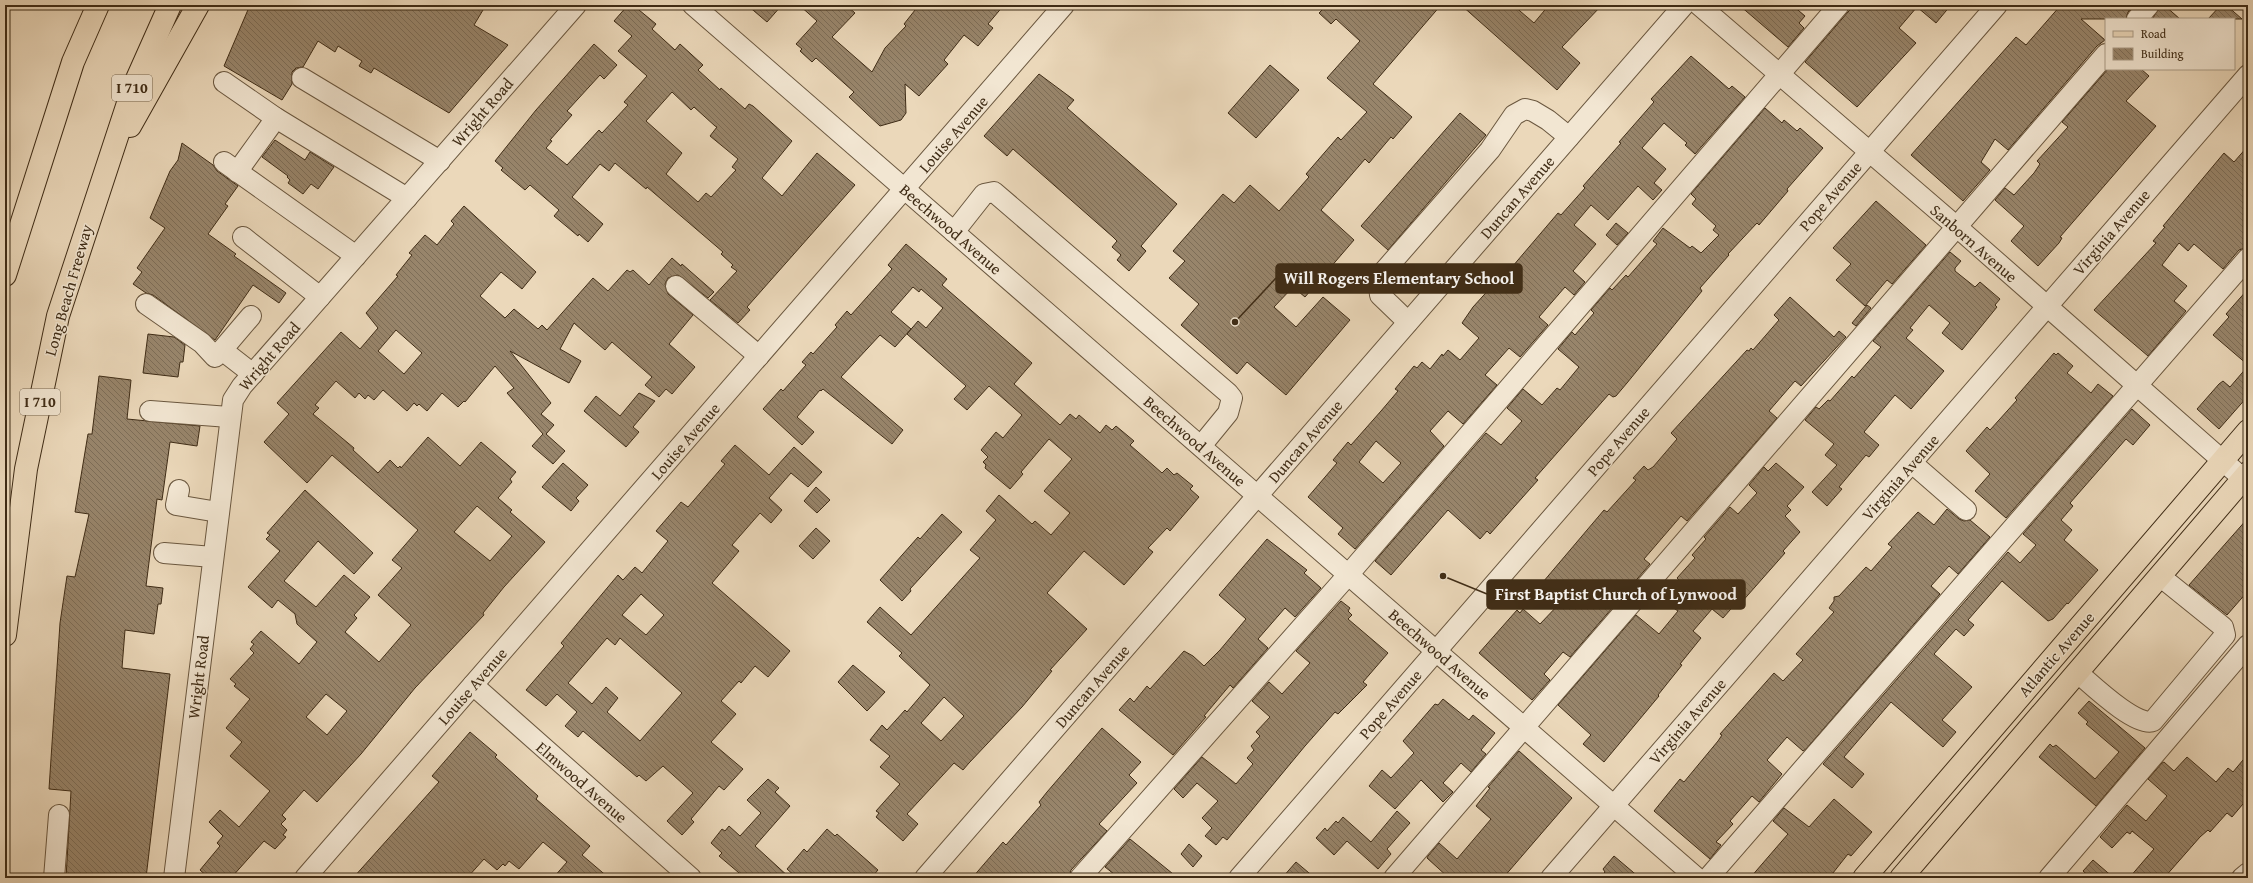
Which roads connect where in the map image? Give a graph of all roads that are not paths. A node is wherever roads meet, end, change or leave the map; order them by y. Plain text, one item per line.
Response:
1 (98, 5) edge
2 (170, 5) edge
3 (198, 5) edge
4 (576, 5) edge
5 (693, 5) edge
6 (1064, 5) edge
7 (1684, 5) edge
8 (1699, 5) edge
9 (1839, 5) edge
10 (1997, 5) edge
11 (2149, 5) edge
12 (2138, 18) edge
13 (2105, 55) edge
14 (1778, 74) junction
15 (2248, 75) edge
16 (302, 78) dead end
17 (224, 82) dead end
18 (276, 118) junction
19 (1569, 137) junction
20 (1868, 151) junction
21 (440, 161) junction
22 (102, 174) junction
23 (905, 189) junction
24 (406, 198) junction
25 (1957, 227) junction
26 (954, 232) junction
27 (243, 237) dead end
28 (356, 256) junction
29 (2248, 258) edge
30 (5, 276) edge
31 (676, 286) dead end
32 (320, 297) junction
33 (146, 304) dead end
34 (2046, 306) junction
35 (251, 316) dead end
36 (1408, 322) junction
37 (222, 350) junction
38 (759, 356) junction
39 (253, 374) junction
40 (2137, 386) junction
41 (150, 411) dead end
42 (229, 417) junction
43 (2248, 431) edge
44 (1201, 446) junction
45 (2224, 461) junction
46 (1912, 462) junction
47 (2246, 478) edge
48 (179, 490) dead end
49 (1258, 496) junction
50 (1966, 510) dead end
51 (218, 512) junction
52 (164, 553) dead end
53 (212, 557) junction
54 (1348, 574) junction
55 (2161, 577) junction
56 (5, 635) edge
57 (2248, 645) edge
58 (1437, 651) junction
59 (2078, 673) junction
60 (473, 685) junction
61 (1525, 728) junction
62 (1614, 805) junction
63 (59, 815) dead end
64 (2248, 873) edge
65 (54, 878) edge
66 (174, 878) edge
67 (305, 878) edge
68 (691, 878) edge
69 (925, 878) edge
70 (1080, 878) edge
71 (1239, 878) edge
72 (1394, 878) edge
73 (1551, 878) edge
74 (1698, 878) edge
75 (1708, 878) edge
76 (1864, 878) edge
77 (1901, 878) edge
78 (2049, 878) edge
79 (2242, 878) edge

1 - 30 main road
2 - 22 main road, Long Beach Freeway / I 710
3 - 22 main road
4 - 21 street, Wright Road
5 - 23 street, Beechwood Avenue
6 - 23 street, Louise Avenue
7 - 19 street, Duncan Avenue
8 - 14 street, Sanborn Avenue
9 - 14 street
10 - 20 street, Pope Avenue
11 - 12 street
13 - 25 street
14 - 20 street, Sanborn Avenue
14 - 54 street
15 - 34 street, Virginia Avenue
16 - 21 street
17 - 18 street
18 - 24 street
18 - 28 street
19 - 36 street, Duncan Avenue
19 - 36 street
20 - 25 street, Sanborn Avenue
20 - 58 street, Pope Avenue
21 - 24 street, Wright Road
22 - 56 main road, Long Beach Freeway / I 710
23 - 26 street, Beechwood Avenue
23 - 38 street, Louise Avenue
24 - 28 street, Wright Road
25 - 34 street, Sanborn Avenue
25 - 61 street
26 - 44 street, Beechwood Avenue
26 - 44 street
27 - 32 street
28 - 32 street, Wright Road
29 - 40 street
31 - 38 street
32 - 39 street, Wright Road
33 - 37 street
34 - 40 street, Sanborn Avenue
34 - 46 street, Virginia Avenue
35 - 37 street
36 - 49 street, Duncan Avenue
37 - 39 street
38 - 60 street, Louise Avenue
39 - 42 street, Wright Road
40 - 45 street, Sanborn Avenue
40 - 75 street
41 - 42 street
42 - 51 street, Wright Road
43 - 45 main road, Atlantic Avenue
44 - 49 street, Beechwood Avenue
45 - 47 street, Sanborn Avenue
45 - 76 main road, Atlantic Avenue
46 - 50 street
46 - 62 street, Virginia Avenue
47 - 55 main road, Atlantic Avenue
48 - 51 street
49 - 54 street, Beechwood Avenue
49 - 69 street, Duncan Avenue
51 - 53 street, Wright Road
52 - 53 street
53 - 66 street, Wright Road
54 - 58 street, Beechwood Avenue
54 - 70 street
55 - 59 main road, Atlantic Avenue
55 - 59 street
57 - 78 street
58 - 61 street, Beechwood Avenue
58 - 71 street, Pope Avenue
59 - 77 main road, Atlantic Avenue
60 - 67 street, Louise Avenue
60 - 68 street, Elmwood Avenue
61 - 62 street, Beechwood Avenue
61 - 72 street
62 - 73 street, Virginia Avenue
62 - 74 street, Beechwood Avenue
63 - 65 street
64 - 79 street

